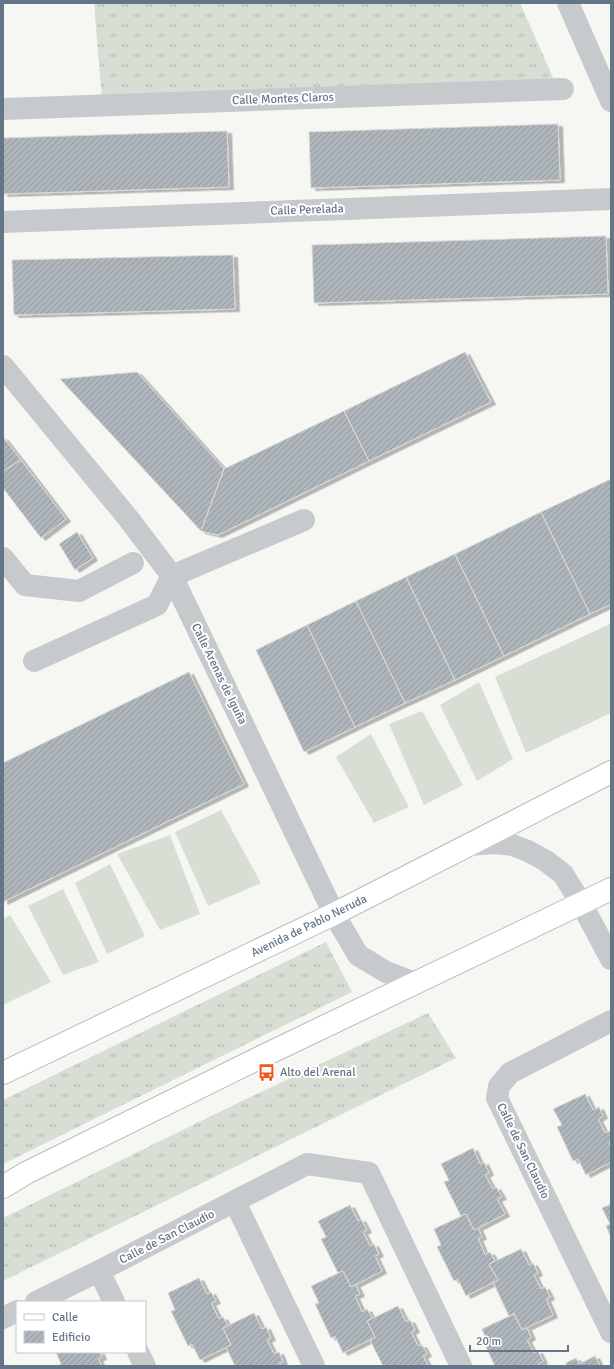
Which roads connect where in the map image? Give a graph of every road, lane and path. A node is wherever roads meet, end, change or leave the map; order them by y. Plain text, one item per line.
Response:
1 (568, 3) edge
2 (563, 89) dead end
3 (611, 101) edge
4 (3, 109) edge
5 (611, 198) edge
6 (3, 222) edge
7 (3, 366) edge
8 (304, 520) dead end
9 (3, 558) edge
10 (133, 563) dead end
11 (172, 576) junction
12 (34, 661) dead end
13 (611, 772) edge
14 (469, 845) junction
15 (611, 889) edge
16 (582, 903) junction
17 (334, 914) junction
18 (611, 959) edge
19 (415, 983) junction
20 (611, 1021) edge
21 (3, 1073) edge
22 (3, 1187) edge
23 (235, 1202) junction
24 (99, 1271) junction
25 (38, 1301) edge
26 (114, 1301) edge
27 (16, 1312) edge
28 (3, 1318) edge
29 (611, 1332) edge
30 (138, 1353) edge
31 (145, 1366) edge
32 (314, 1366) edge
33 (461, 1366) edge

1 - 3 street
2 - 4 street, Calle Montes Claros
5 - 6 street, Calle Perelada
7 - 11 street, Calle Arenas de Iguña
8 - 11 street
9 - 10 street
11 - 12 street
11 - 17 street, Calle Arenas de Iguña
13 - 14 main road, Avenida de Pablo Neruda
14 - 16 street
14 - 17 main road, Avenida de Pablo Neruda
15 - 16 main road
16 - 18 street
16 - 19 main road
17 - 19 street, Calle Arenas de Iguña
17 - 21 main road, Avenida de Pablo Neruda
19 - 22 main road
20 - 29 street, Calle de San Claudio
23 - 24 street, Calle de San Claudio
23 - 32 street
23 - 33 street, Calle de San Claudio
24 - 25 street, Calle de San Claudio
24 - 26 street
27 - 28 street
30 - 31 street

